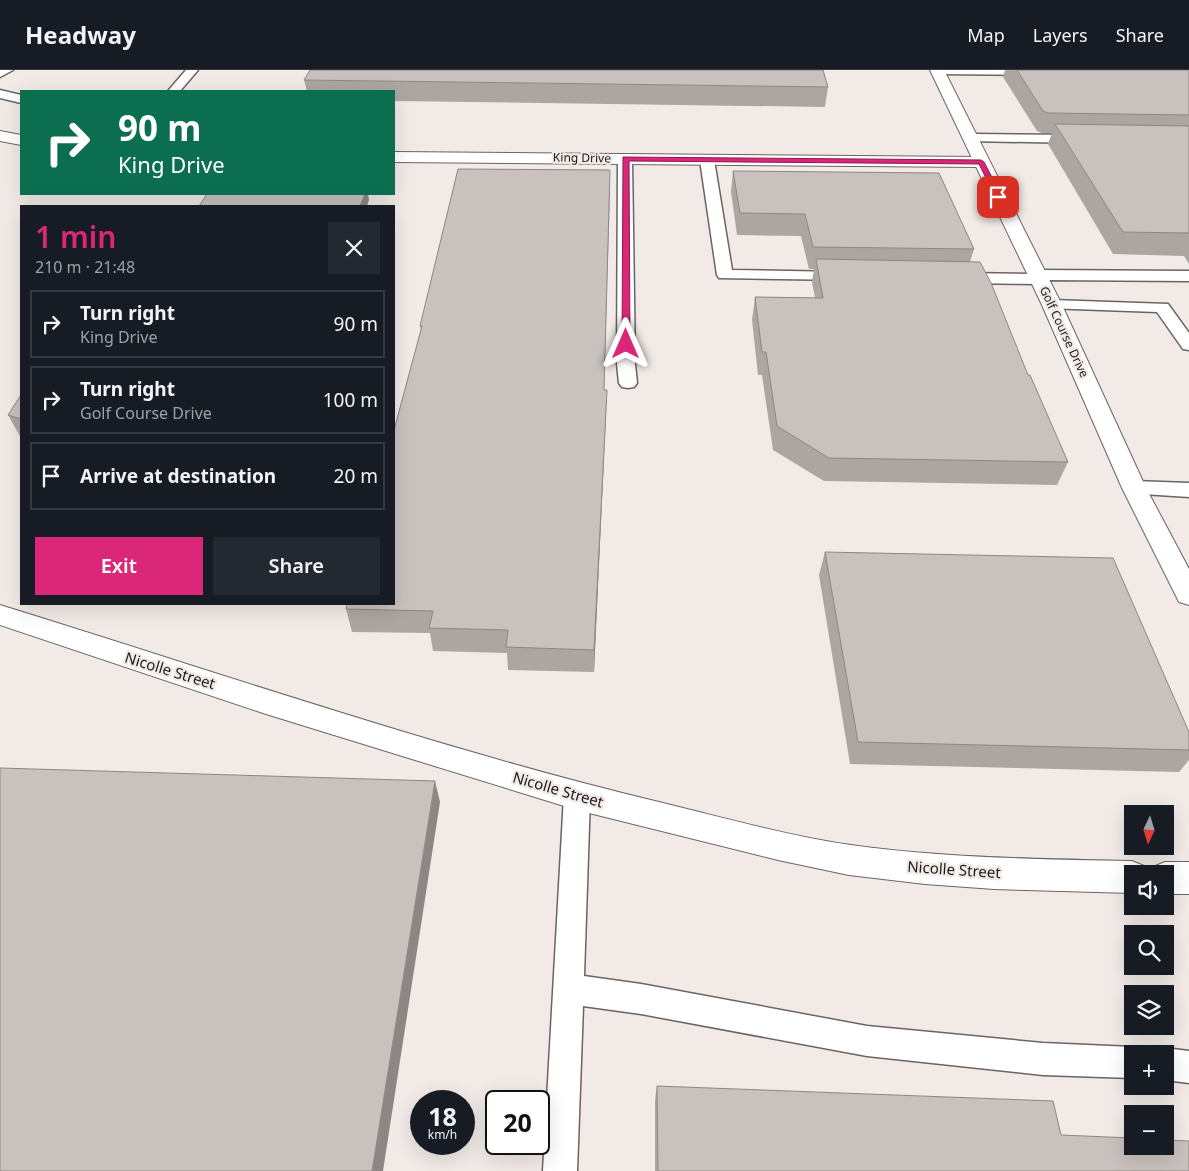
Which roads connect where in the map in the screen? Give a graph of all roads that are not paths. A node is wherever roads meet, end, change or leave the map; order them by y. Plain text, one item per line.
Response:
1 (7, 70) edge
2 (192, 70) edge
3 (937, 70) edge
4 (1052, 71) edge
5 (0, 73) edge
6 (175, 90) edge
7 (0, 94) edge
8 (20, 99) edge
9 (0, 136) edge
10 (972, 138) junction
11 (20, 140) edge
12 (1090, 140) edge
13 (395, 157) edge
14 (625, 158) junction
15 (707, 160) junction
16 (981, 162) junction
17 (1189, 276) edge
18 (852, 277) edge
19 (1038, 277) junction
20 (941, 278) edge
21 (1052, 305) junction
22 (1189, 345) edge
23 (628, 383) dead end
24 (1134, 488) junction
25 (1189, 490) edge
26 (1189, 595) edge
27 (0, 615) edge
28 (577, 796) junction
29 (1124, 877) edge
30 (1174, 878) edge
31 (1189, 878) edge
32 (567, 989) junction
33 (1124, 1063) edge
34 (1174, 1065) edge
35 (1189, 1067) edge
36 (560, 1171) edge

1 - 5 lane
2 - 6 lane
3 - 4 lane
3 - 10 street, Golf Course Drive
7 - 8 lane
9 - 11 street
10 - 12 lane
10 - 16 street, Golf Course Drive
13 - 14 street, King Drive
14 - 15 street, King Drive
14 - 23 lane
15 - 16 street, King Drive
15 - 18 lane
16 - 19 street, Golf Course Drive
17 - 19 lane
19 - 20 lane
19 - 21 street, Golf Course Drive
21 - 22 lane
21 - 24 street, Golf Course Drive
24 - 25 lane
24 - 26 street, Golf Course Drive
27 - 28 street, Nicolle Street
28 - 29 street, Nicolle Street
28 - 32 lane
30 - 31 street
32 - 33 lane
32 - 36 lane
34 - 35 lane

